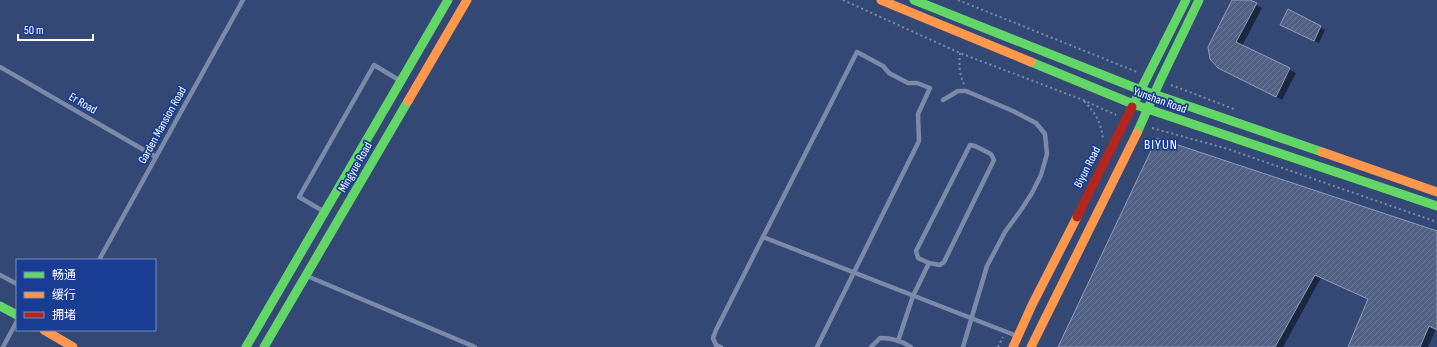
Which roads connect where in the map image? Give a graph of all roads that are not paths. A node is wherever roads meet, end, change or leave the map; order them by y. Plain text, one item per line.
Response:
1 (243, 0) edge
2 (448, 0) edge
3 (467, 0) edge
4 (881, 0) edge
5 (914, 0) edge
6 (1186, 0) edge
7 (1199, 0) edge
8 (0, 67) edge
9 (401, 81) junction
10 (1141, 90) junction
11 (1154, 94) junction
12 (943, 100) dead end
13 (1133, 104) junction
14 (1148, 109) junction
15 (156, 157) junction
16 (1437, 192) edge
17 (1437, 206) edge
18 (324, 212) junction
19 (764, 237) junction
20 (101, 259) edge
21 (928, 263) junction
22 (853, 272) junction
23 (0, 275) edge
24 (306, 276) junction
25 (16, 283) edge
26 (913, 296) junction
27 (0, 306) edge
28 (16, 314) edge
29 (972, 319) junction
30 (16, 323) edge
31 (46, 331) edge
32 (1018, 337) junction
33 (898, 341) junction
34 (3, 347) edge
35 (73, 347) edge
36 (246, 347) edge
37 (264, 347) edge
38 (475, 347) edge
39 (721, 347) edge
40 (817, 347) edge
41 (871, 347) edge
42 (911, 347) edge
43 (963, 347) edge
44 (1013, 347) edge
45 (1031, 347) edge

1 - 15 lane, Garden Mansion Road
2 - 9 street, Mingyue Road
3 - 24 street, Mingyue Road
4 - 13 street, Yunshan Road
5 - 10 street, Yunshan Road
6 - 10 street, Biyun Road
7 - 11 street
8 - 15 lane, Er Road
9 - 18 street, Mingyue Road
9 - 18 lane
10 - 11 street, Yunshan Road
10 - 13 street, Biyun Road
11 - 14 street
11 - 16 street, Yunshan Road
12 - 29 lane
13 - 14 street, Yunshan Road
13 - 32 street, Biyun Road
14 - 17 street, Yunshan Road
14 - 45 street
15 - 20 lane, Garden Mansion Road
18 - 36 street, Mingyue Road
19 - 22 lane
19 - 22 lane
19 - 39 lane
21 - 21 lane
21 - 26 lane
22 - 26 lane
22 - 40 lane
23 - 25 lane
24 - 37 street, Mingyue Road
24 - 38 lane
26 - 29 lane
26 - 33 lane
27 - 28 street
29 - 32 lane
29 - 43 lane
30 - 34 lane
31 - 35 street
32 - 44 street, Biyun Road
33 - 41 lane
33 - 42 lane

